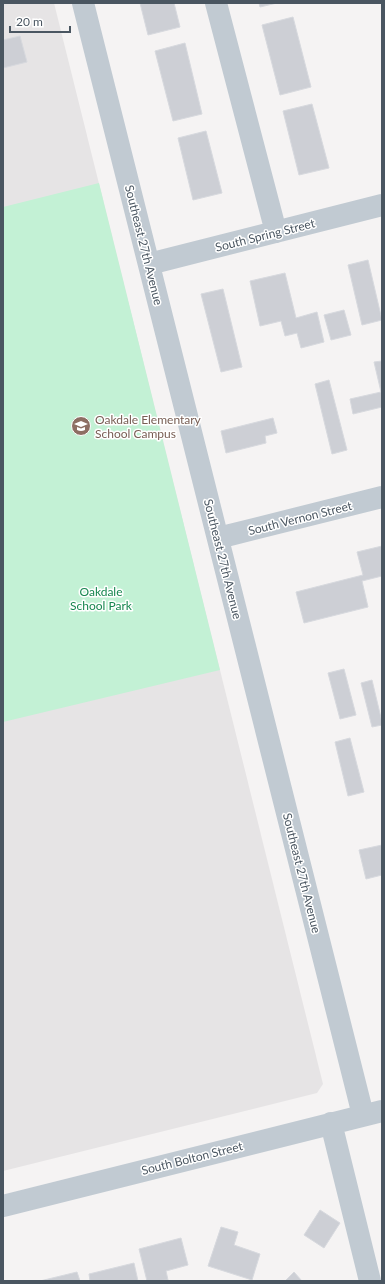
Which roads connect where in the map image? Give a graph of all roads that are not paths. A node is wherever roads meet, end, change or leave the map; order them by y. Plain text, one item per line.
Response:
1 (83, 3) edge
2 (216, 3) edge
3 (382, 206) edge
4 (276, 232) junction
5 (149, 264) junction
6 (382, 497) edge
7 (218, 538) junction
8 (373, 1113) edge
9 (331, 1123) junction
10 (3, 1206) edge
11 (370, 1281) edge

1 - 5 street, Southeast 27th Avenue
2 - 4 street
3 - 4 street, South Spring Street
4 - 5 street, South Spring Street
5 - 7 street, Southeast 27th Avenue
6 - 7 street, South Vernon Street
7 - 8 street, Southeast 27th Avenue
8 - 9 street, South Bolton Street
9 - 10 street, South Bolton Street
9 - 11 street

